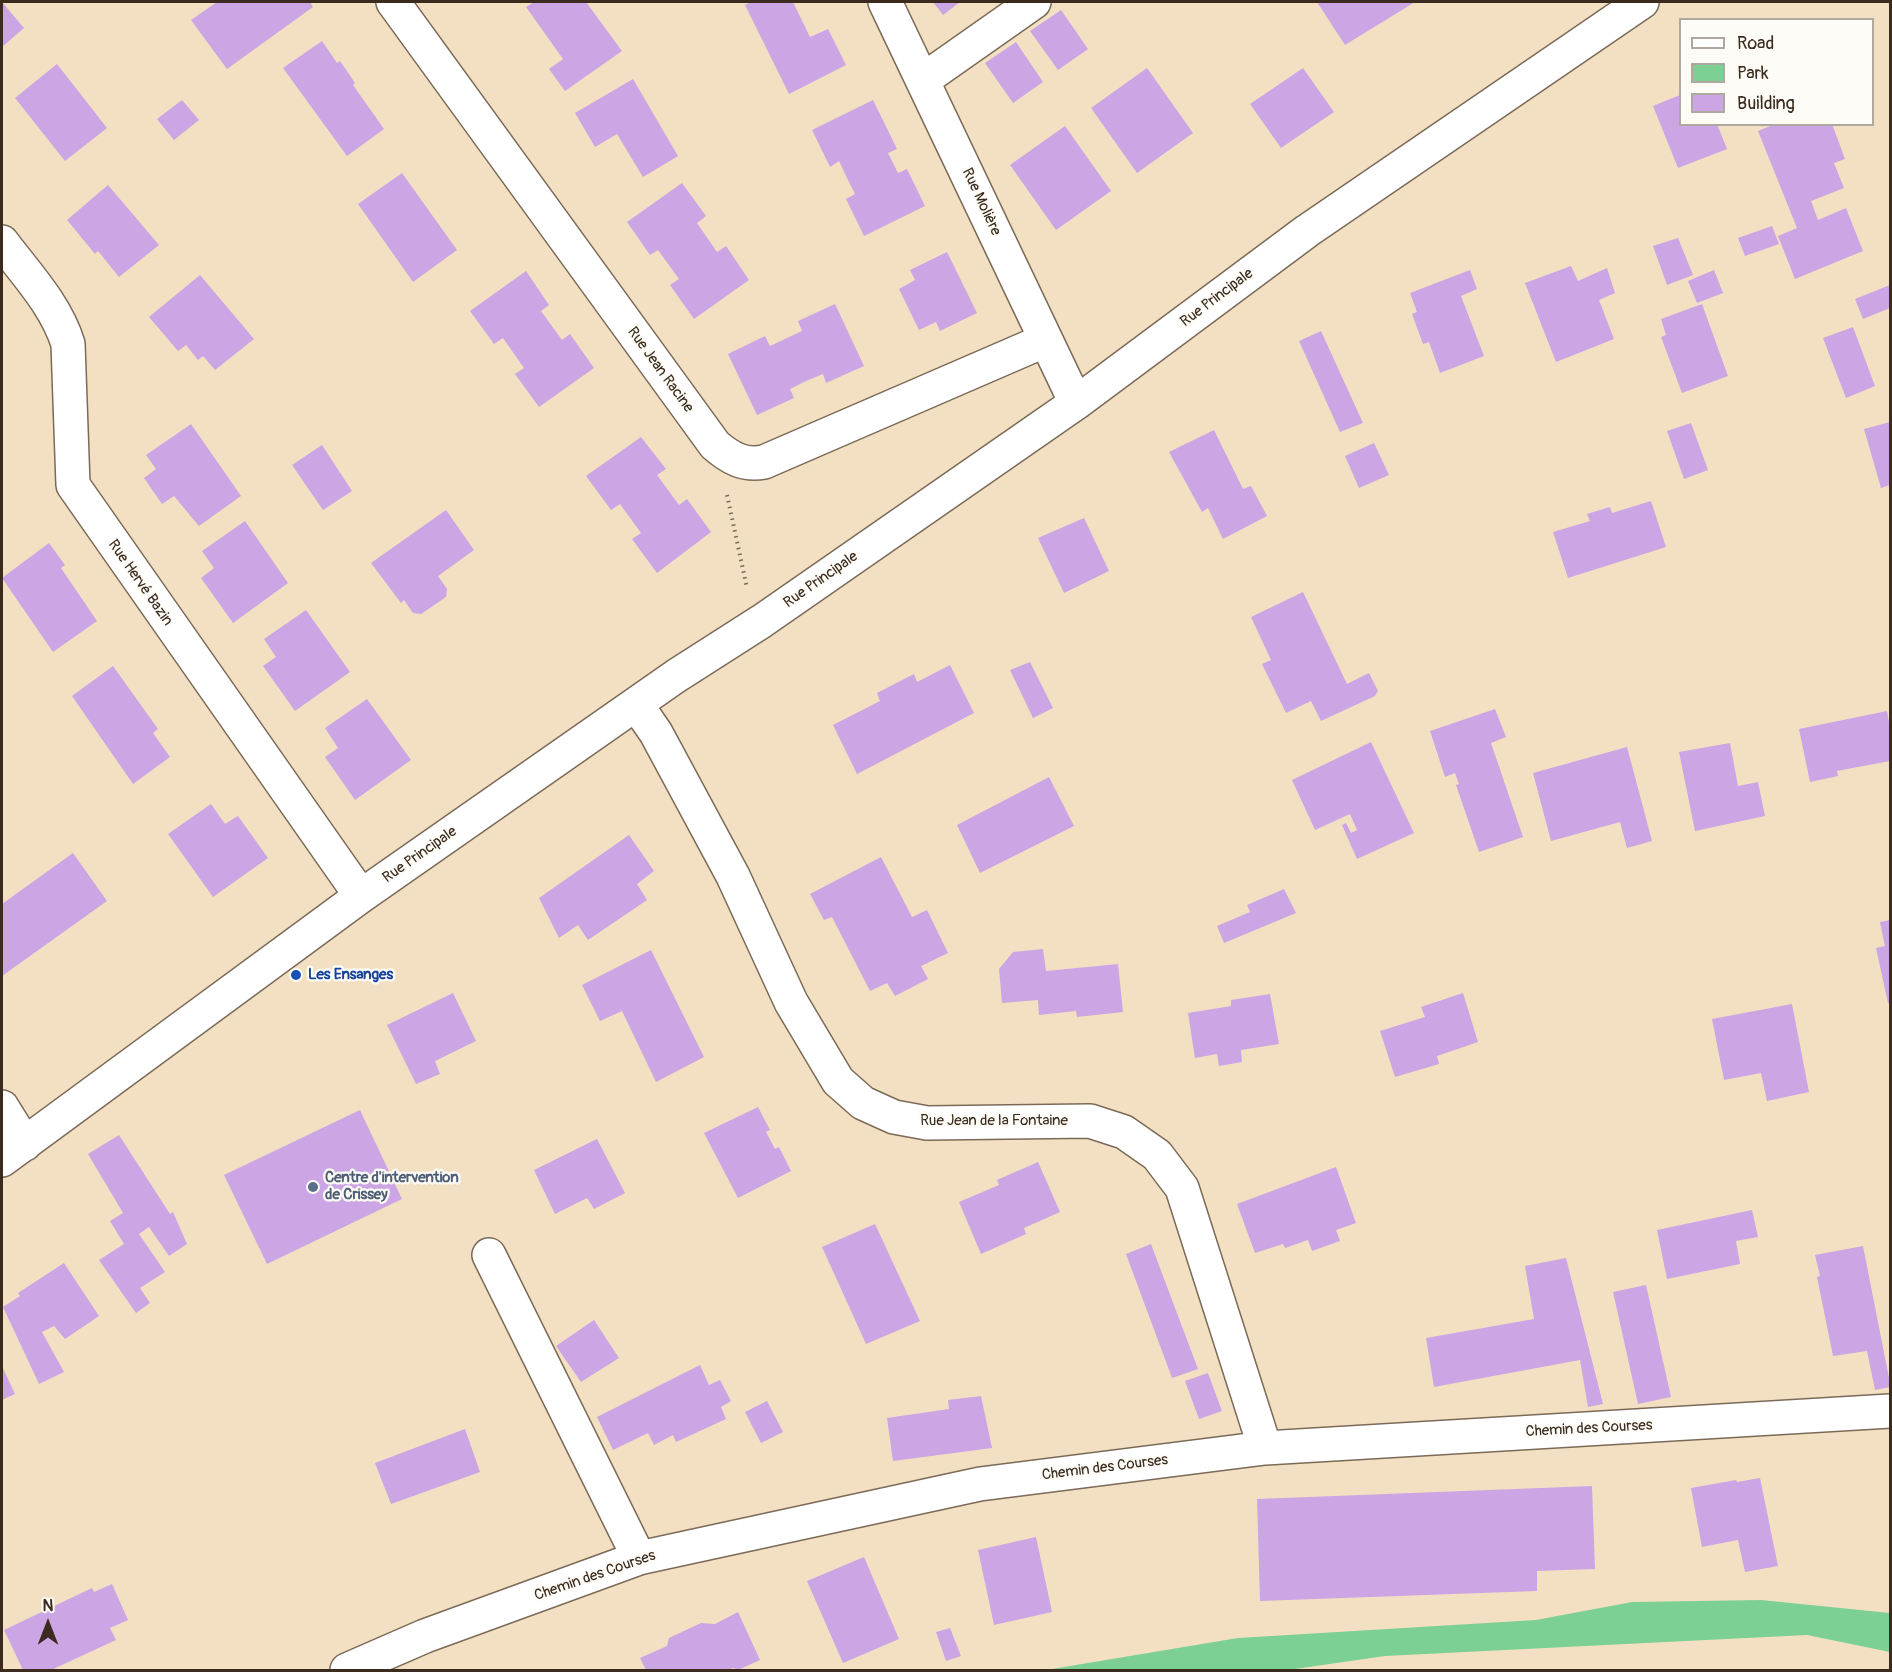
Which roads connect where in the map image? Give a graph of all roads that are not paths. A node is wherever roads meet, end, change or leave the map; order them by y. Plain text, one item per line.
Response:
1 (393, 2) edge
2 (885, 2) edge
3 (1034, 2) edge
4 (1642, 2) edge
5 (923, 80) junction
6 (2, 242) edge
7 (1046, 340) junction
8 (1076, 403) junction
9 (636, 704) junction
10 (361, 896) junction
11 (2, 1107) edge
12 (13, 1152) edge
13 (489, 1255) dead end
14 (1890, 1411) edge
15 (1266, 1448) junction
16 (639, 1558) junction
17 (347, 1671) edge

1 - 7 street, Rue Jean Racine
2 - 5 street, Rue Molière
3 - 5 street
4 - 8 street, Rue Principale
5 - 7 street, Rue Molière
6 - 10 street, Rue Hervé Bazin
7 - 8 street, Rue Molière
8 - 9 street, Rue Principale
9 - 10 street, Rue Principale
9 - 15 street, Rue Jean de la Fontaine
10 - 12 street, Rue Principale
11 - 12 street
13 - 16 street
14 - 15 street, Chemin des Courses
15 - 16 street, Chemin des Courses
16 - 17 street, Chemin des Courses

